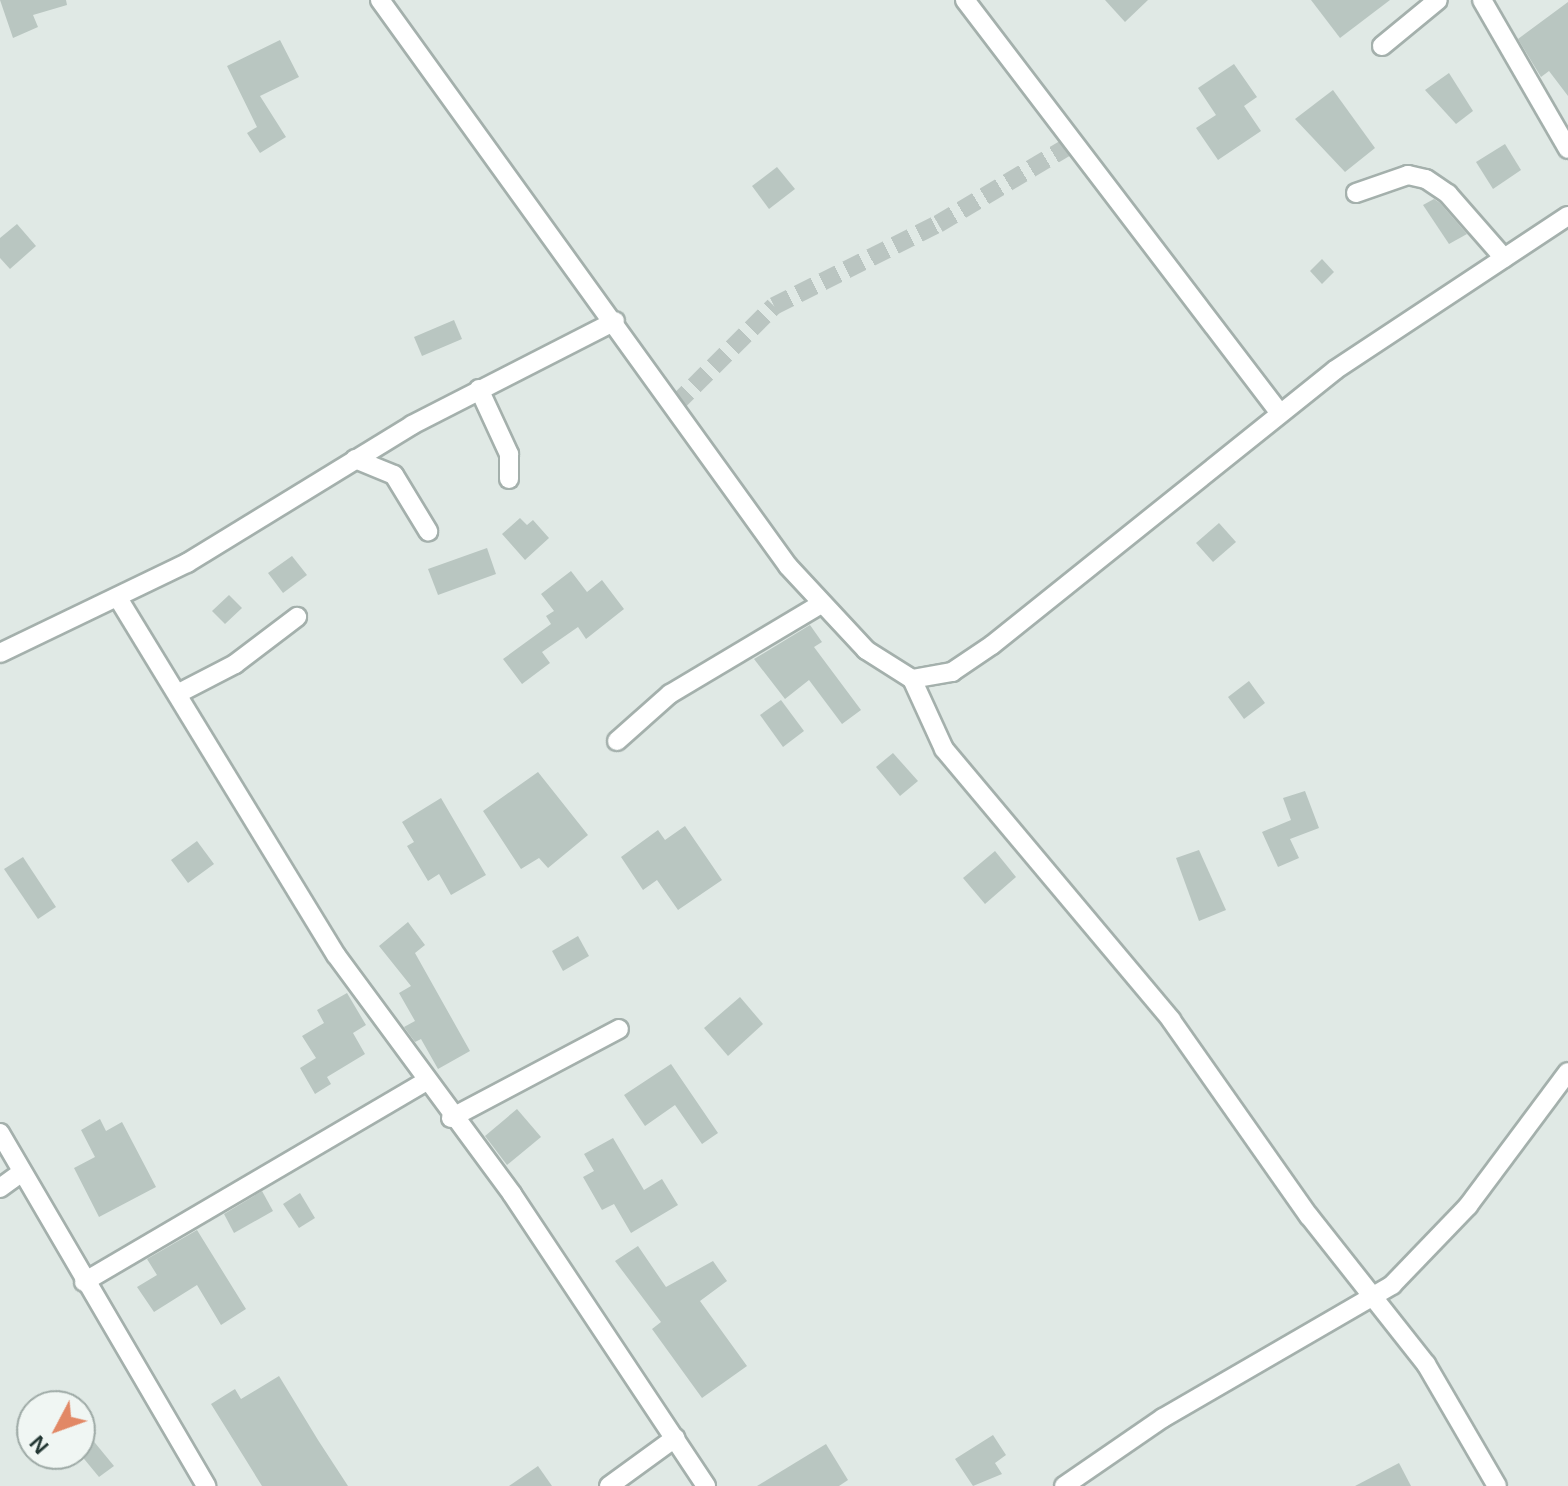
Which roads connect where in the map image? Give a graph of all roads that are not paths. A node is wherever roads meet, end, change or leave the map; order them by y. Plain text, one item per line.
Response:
1 (380, 0) edge
2 (965, 0) edge
3 (1438, 0) edge
4 (1482, 0) edge
5 (1382, 46) dead end
6 (1568, 149) edge
7 (1356, 193) dead end
8 (1568, 216) edge
9 (1504, 258) junction
10 (615, 321) junction
11 (479, 389) junction
12 (1279, 412) junction
13 (355, 459) junction
14 (509, 479) dead end
15 (428, 531) dead end
16 (118, 598) junction
17 (821, 604) junction
18 (297, 617) dead end
19 (0, 653) edge
20 (912, 679) junction
21 (181, 692) junction
22 (617, 741) dead end
23 (619, 1029) dead end
24 (1568, 1072) edge
25 (426, 1081) junction
26 (451, 1118) junction
27 (0, 1133) edge
28 (21, 1173) junction
29 (0, 1188) edge
30 (84, 1282) junction
31 (1375, 1294) junction
32 (675, 1438) junction
33 (206, 1486) edge
34 (609, 1486) edge
35 (706, 1486) edge
36 (1064, 1486) edge
37 (1497, 1486) edge

1 - 10 street
2 - 12 street
3 - 5 street
4 - 6 street
7 - 9 street
8 - 9 street
9 - 12 street
10 - 11 street
10 - 17 street
11 - 13 street
11 - 14 street
12 - 20 street
13 - 15 street
13 - 16 street
16 - 19 street
16 - 21 street
17 - 20 street
17 - 22 street
18 - 21 street
20 - 31 street
21 - 25 street
23 - 26 street
24 - 31 street
25 - 26 street
25 - 30 street
26 - 32 street
27 - 28 street
28 - 29 street
28 - 30 street
30 - 33 street
31 - 36 street
31 - 37 street
32 - 34 street
32 - 35 street

